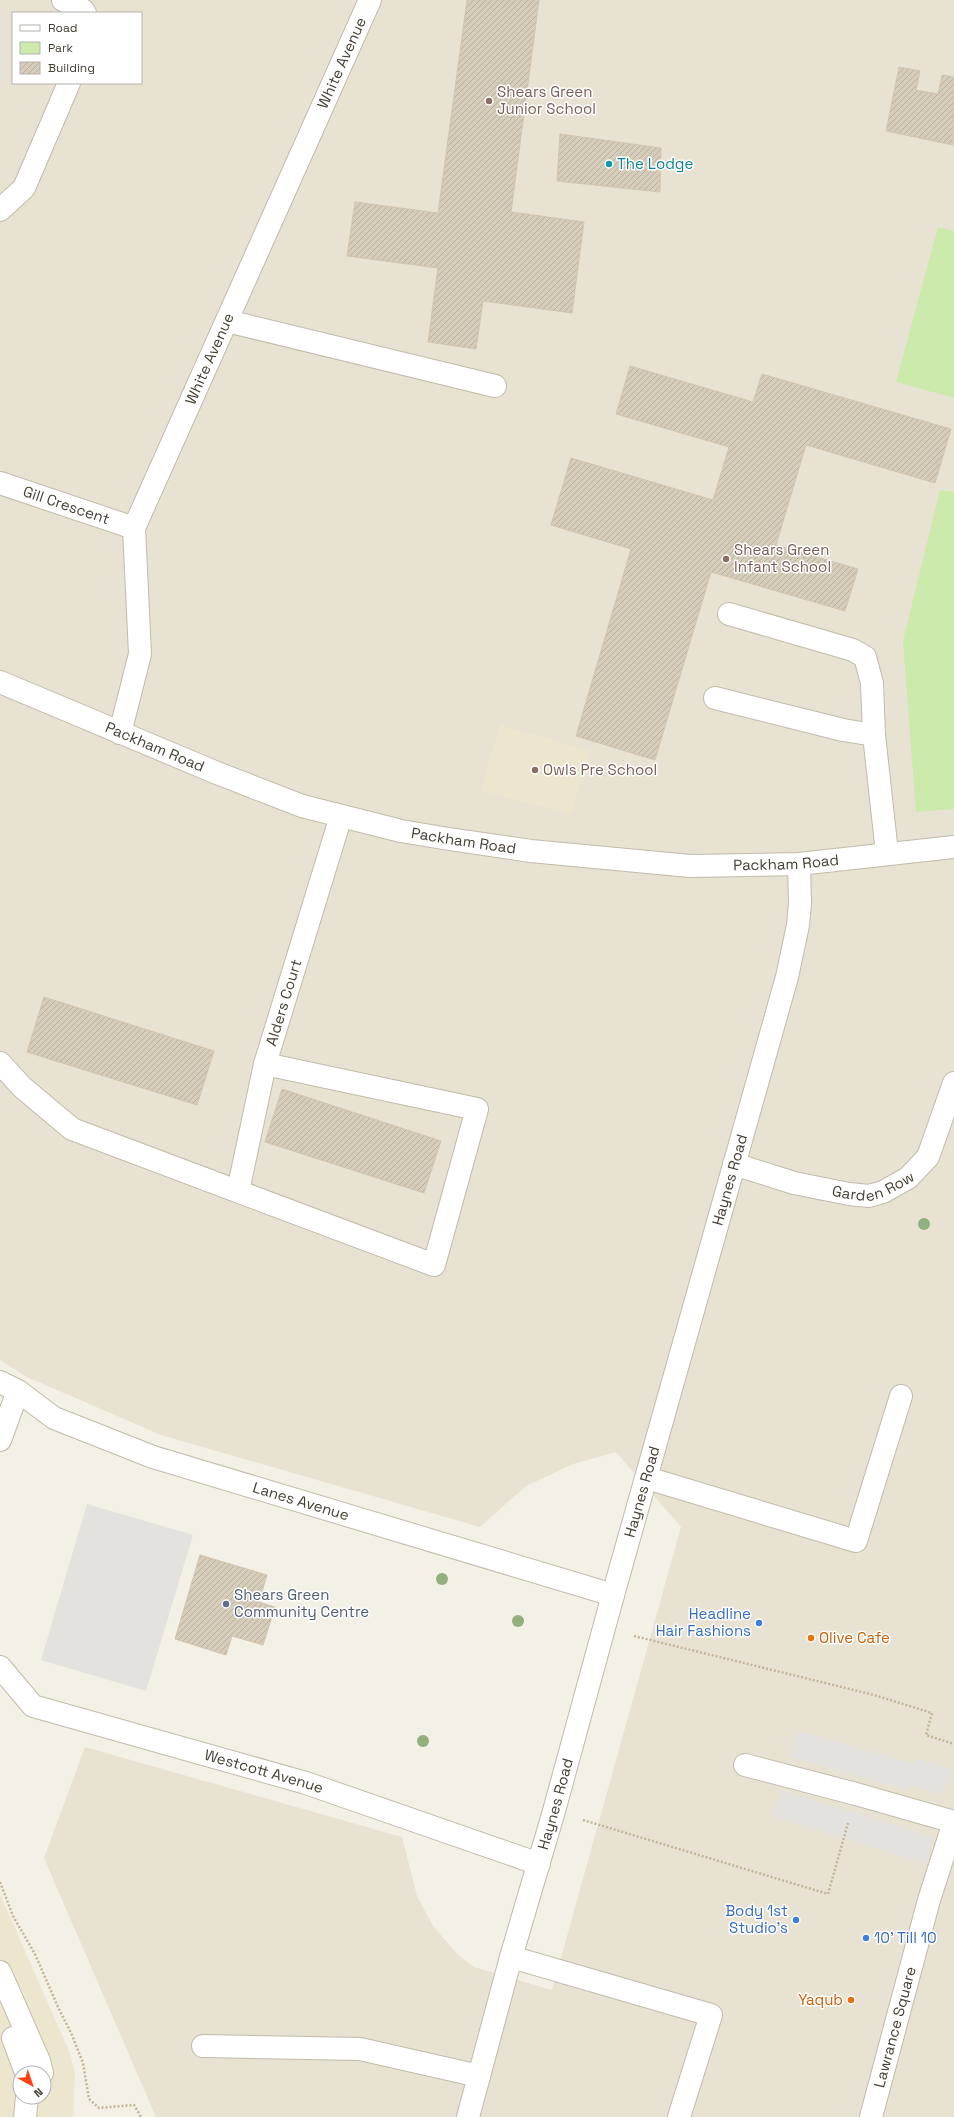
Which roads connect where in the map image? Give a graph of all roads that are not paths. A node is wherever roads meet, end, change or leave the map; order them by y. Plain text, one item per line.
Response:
1 (64, 0) edge
2 (370, 0) edge
3 (85, 12) edge
4 (69, 84) edge
5 (0, 210) edge
6 (227, 321) junction
7 (494, 386) dead end
8 (0, 483) edge
9 (134, 528) junction
10 (730, 614) dead end
11 (0, 682) edge
12 (715, 698) dead end
13 (120, 733) junction
14 (874, 735) junction
15 (341, 816) junction
16 (954, 846) edge
17 (887, 852) junction
18 (799, 864) junction
19 (0, 1063) edge
20 (265, 1064) junction
21 (954, 1082) edge
22 (946, 1139) edge
23 (734, 1164) junction
24 (238, 1192) junction
25 (9, 1386) edge
26 (901, 1396) dead end
27 (0, 1440) edge
28 (646, 1478) junction
29 (613, 1595) junction
30 (4, 1678) edge
31 (745, 1765) dead end
32 (954, 1822) edge
33 (539, 1864) junction
34 (511, 1957) junction
35 (0, 1972) edge
36 (0, 2010) edge
37 (203, 2046) dead end
38 (23, 2065) edge
39 (40, 2065) edge
40 (479, 2076) junction
41 (27, 2105) edge
42 (41, 2105) edge
43 (26, 2117) edge
44 (40, 2117) edge
45 (468, 2117) edge
46 (679, 2117) edge
47 (871, 2117) edge

1 - 3 street
2 - 6 street, White Avenue
4 - 5 street
6 - 7 street
6 - 9 street, White Avenue
8 - 9 street, Gill Crescent
9 - 13 street, White Avenue
10 - 14 street
11 - 13 street, Packham Road
12 - 14 street
13 - 15 street, Packham Road
14 - 17 street
15 - 18 street, Packham Road
15 - 20 street, Alders Court
16 - 17 street, Packham Road
17 - 18 street, Packham Road
18 - 23 street, Haynes Road
19 - 24 street
20 - 24 street, Alders Court
20 - 24 street
21 - 22 street, Garden Row
22 - 23 street, Garden Row
23 - 28 street, Haynes Road
25 - 27 street
25 - 29 street, Lanes Avenue
26 - 28 street
28 - 29 street, Haynes Road
29 - 33 street, Haynes Road
30 - 33 street, Westcott Avenue
31 - 32 street, Lawrance Square
32 - 47 street, Lawrance Square
33 - 34 street, Haynes Road
34 - 40 street, Haynes Road
34 - 46 street
35 - 39 street
36 - 38 street
37 - 40 street
40 - 45 street, Haynes Road
41 - 43 street
42 - 44 street

